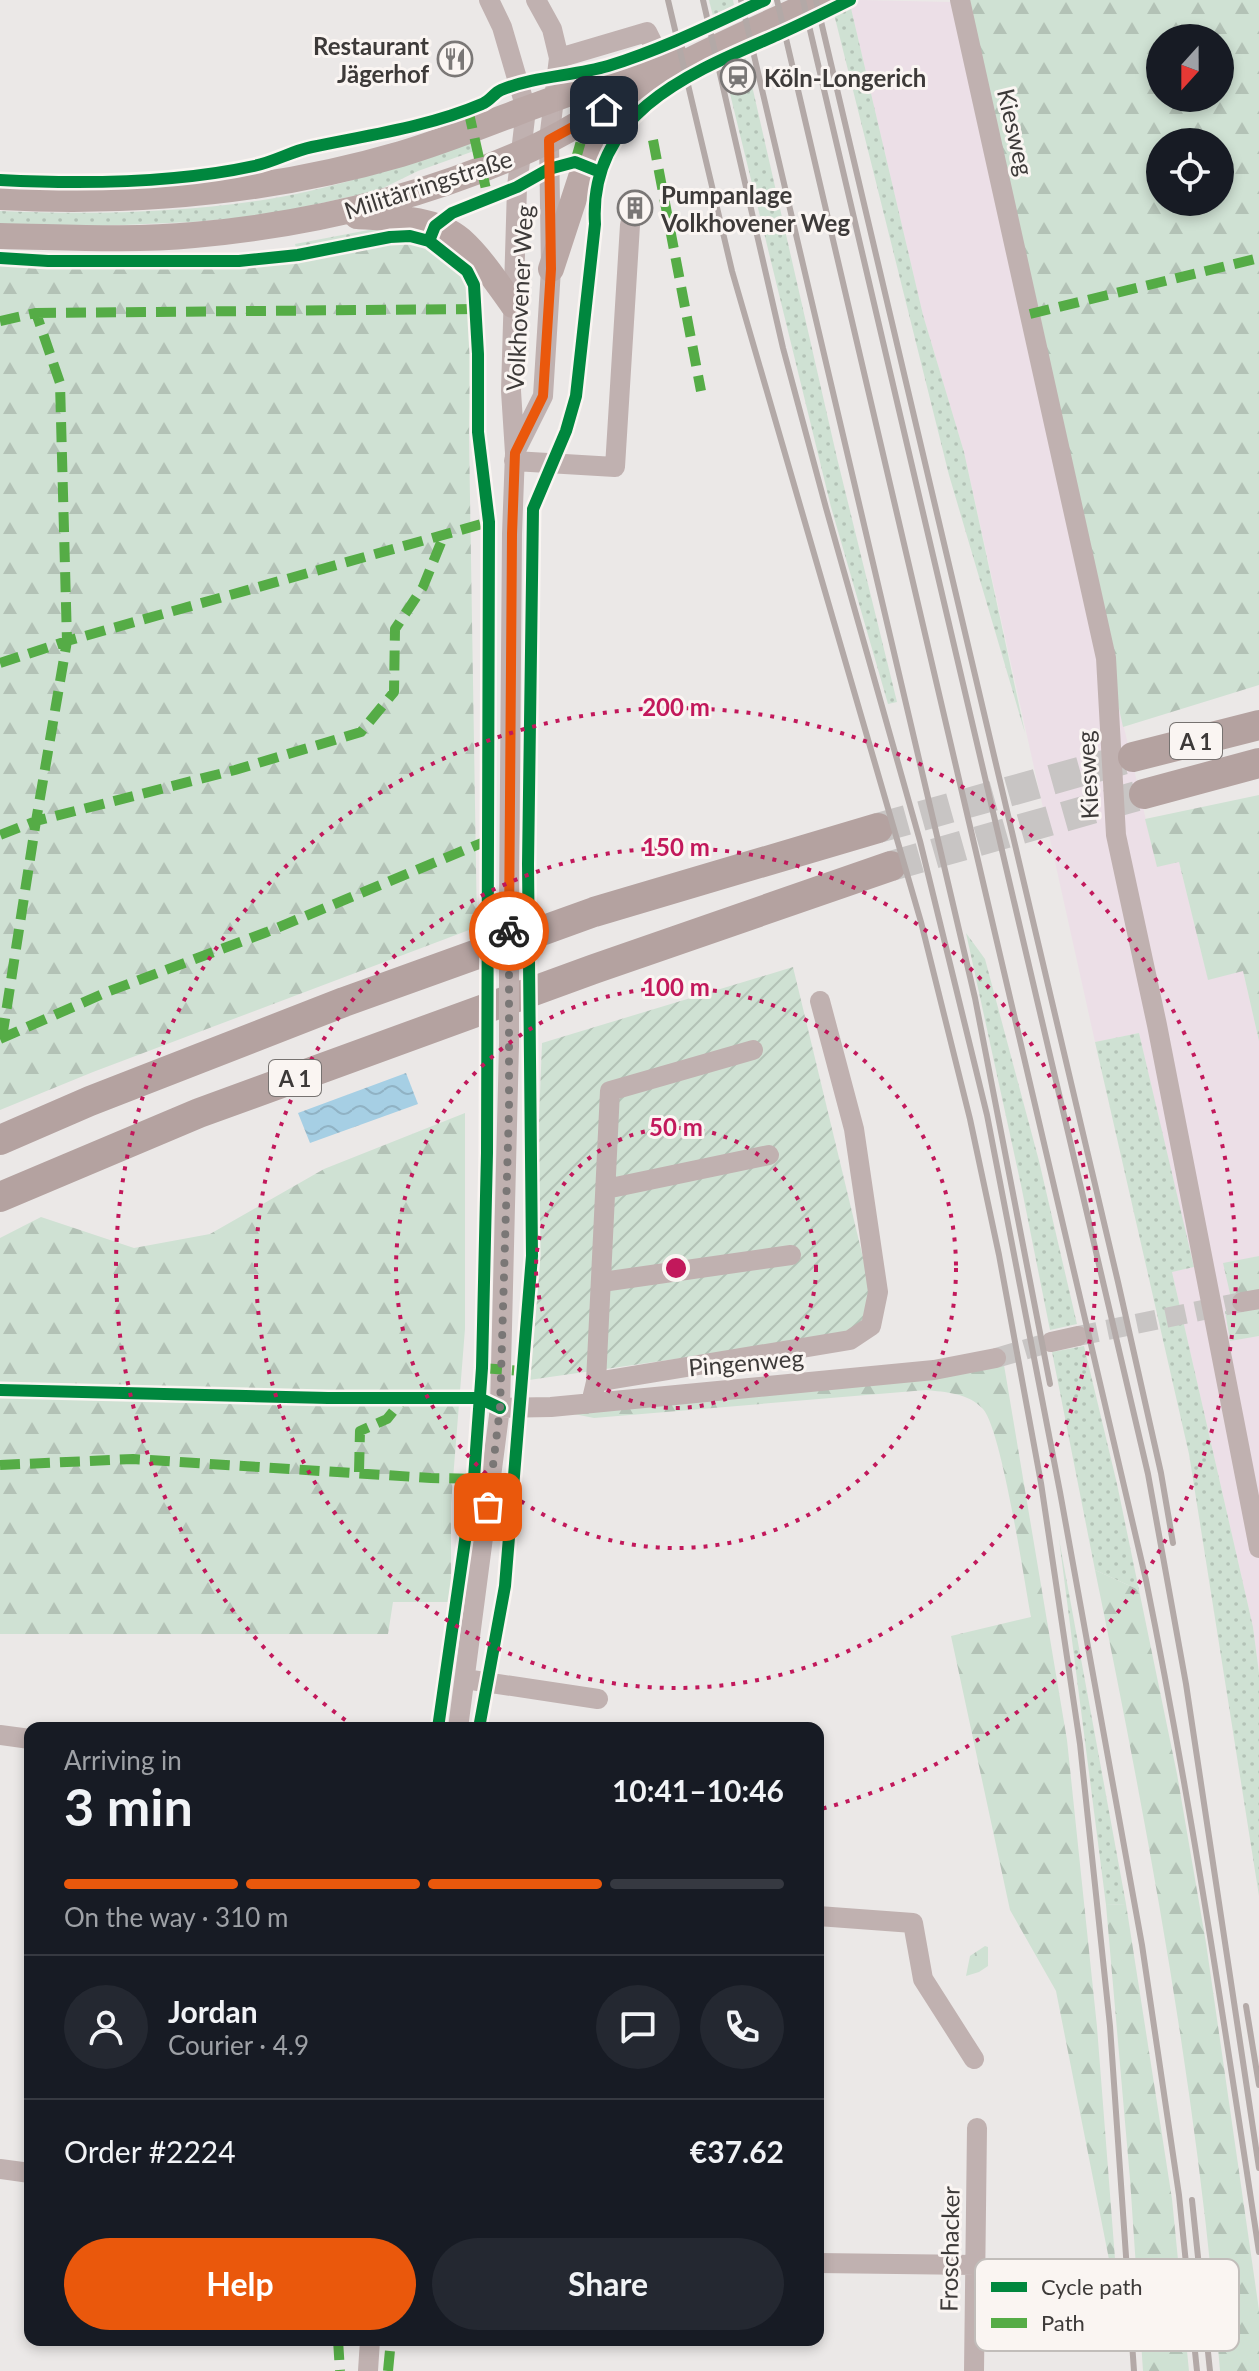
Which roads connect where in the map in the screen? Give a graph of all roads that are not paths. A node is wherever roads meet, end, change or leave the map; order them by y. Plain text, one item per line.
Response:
1 (489, 0) edge
2 (536, 0) edge
3 (786, 0) edge
4 (819, 0) edge
5 (960, 0) edge
6 (656, 50) junction
7 (558, 65) junction
8 (621, 100) junction
9 (553, 101) junction
10 (526, 109) junction
11 (549, 140) junction
12 (518, 155) junction
13 (0, 197) edge
14 (337, 215) junction
15 (630, 225) dead end
16 (0, 236) edge
17 (551, 269) junction
18 (513, 305) junction
19 (514, 457) junction
20 (1259, 725) edge
21 (1133, 757) tunnel mouth
22 (1259, 763) edge
23 (1144, 794) tunnel mouth
24 (878, 828) tunnel mouth
25 (891, 866) tunnel mouth
26 (820, 1001) dead end
27 (753, 1050) dead end
28 (0, 1140) edge
29 (769, 1155) dead end
30 (606, 1189) junction
31 (0, 1197) edge
32 (791, 1255) dead end
33 (602, 1282) junction
34 (1078, 1336) tunnel mouth
35 (1051, 1342) tunnel mouth
36 (996, 1358) tunnel mouth
37 (596, 1382) junction
38 (591, 1403) junction
39 (500, 1408) junction
40 (1259, 1548) edge
41 (465, 1679) junction
42 (598, 1699) dead end
43 (459, 1722) edge
44 (0, 1735) edge
45 (24, 1738) edge
46 (824, 1916) edge
47 (974, 2059) dead end
48 (977, 2128) dead end
49 (0, 2169) edge
50 (24, 2172) edge
51 (975, 2259) edge
52 (824, 2263) edge
53 (975, 2265) joint
54 (370, 2346) edge
55 (368, 2371) edge
56 (974, 2371) edge

1 - 10 street
2 - 7 street
3 - 6 main road, Militärringstraße
4 - 8 main road, Militärringstraße
5 - 40 street, Kiesweg
6 - 7 street
6 - 9 main road, Militärringstraße
7 - 9 street, Volkhovener Weg
8 - 11 main road, Militärringstraße
8 - 17 main road
9 - 10 main road, Militärringstraße
9 - 11 street, Volkhovener Weg
10 - 11 street
10 - 12 street, Volkhovener Weg
10 - 13 main road, Militärringstraße
11 - 12 main road, Militärringstraße
11 - 17 street, Volkhovener Weg
12 - 14 main road, Militärringstraße
12 - 18 street, Volkhovener Weg
14 - 16 main road, Militärringstraße
14 - 18 main road
15 - 19 street
17 - 19 street, Volkhovener Weg
18 - 19 street, Volkhovener Weg
19 - 39 street, Volkhovener Weg, bridge
20 - 21 highway, A 1
22 - 23 highway, A 1
24 - 28 highway, A 1
25 - 31 highway, A 1
26 - 37 street
27 - 30 street
29 - 30 street
30 - 33 street
32 - 33 street
33 - 37 street
34 - 35 street
36 - 38 street, Pingenweg
37 - 38 street
38 - 39 street, Pingenweg
39 - 41 street, Volkhovener Weg
41 - 42 street
41 - 43 street, Volkhovener Weg
44 - 45 street
46 - 47 street
48 - 51 street, Froschacker
49 - 50 street
52 - 53 street
53 - 56 street, Froschacker
54 - 55 street

